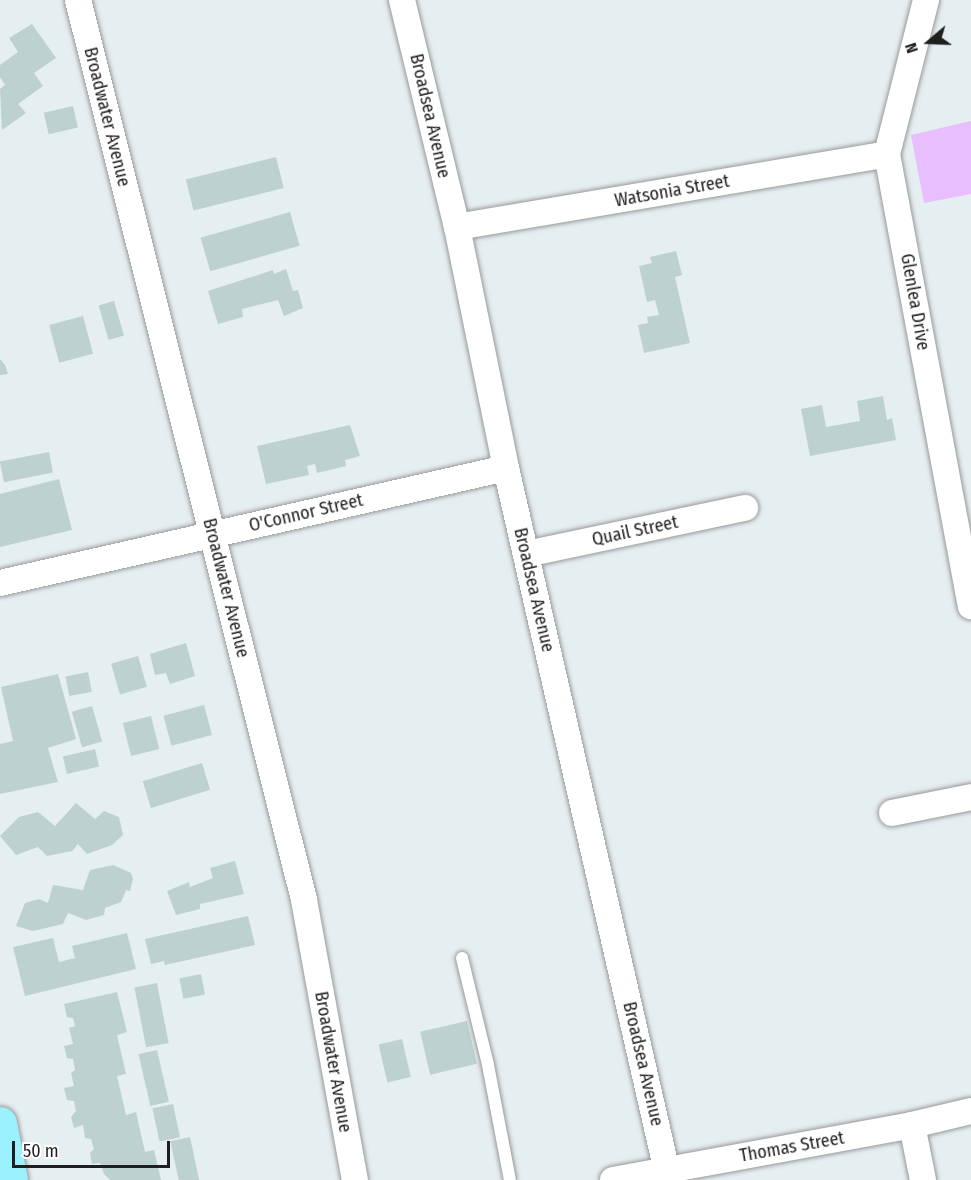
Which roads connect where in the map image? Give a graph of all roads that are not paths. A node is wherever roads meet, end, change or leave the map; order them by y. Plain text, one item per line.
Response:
1 (78, 0) edge
2 (402, 0) edge
3 (927, 0) edge
4 (887, 154) junction
5 (457, 227) junction
6 (506, 468) junction
7 (745, 508) dead end
8 (212, 534) junction
9 (526, 554) junction
10 (0, 583) edge
11 (971, 606) edge
12 (971, 797) edge
13 (892, 813) dead end
14 (462, 958) dead end
15 (971, 1111) edge
16 (0, 1123) edge
17 (912, 1125) junction
18 (668, 1175) edge
19 (10, 1180) edge
20 (355, 1180) edge
21 (510, 1180) edge
22 (612, 1180) edge
23 (923, 1180) edge

1 - 8 street, Broadwater Avenue
2 - 5 street, Broadsea Avenue
3 - 4 street, Glenlea Drive
4 - 5 street, Watsonia Street
4 - 11 street, Glenlea Drive
5 - 6 street, Broadsea Avenue
6 - 8 street, O'Connor Street
6 - 9 street, Broadsea Avenue
7 - 9 street, Quail Street
8 - 10 street, O'Connor Street
8 - 20 street, Broadwater Avenue
9 - 18 street, Broadsea Avenue
12 - 13 street
14 - 21 lane
15 - 17 street, Thomas Street
16 - 19 main road
17 - 18 street, Thomas Street
17 - 23 street
18 - 22 street, Thomas Street

